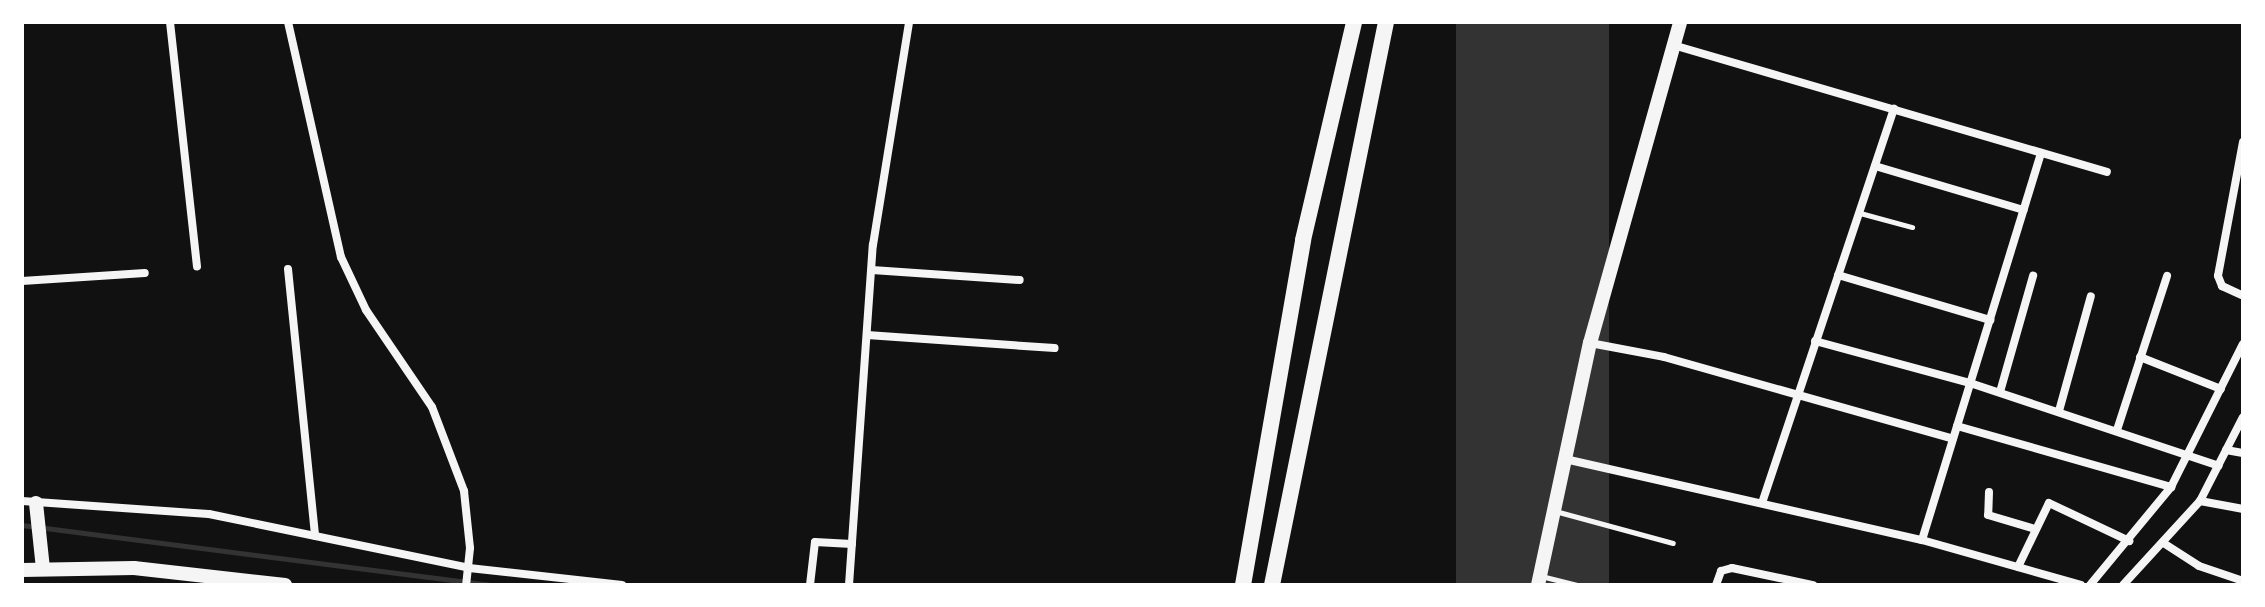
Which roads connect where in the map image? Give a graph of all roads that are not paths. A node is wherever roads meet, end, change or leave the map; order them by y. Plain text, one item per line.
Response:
1 (170, 22) edge
2 (288, 22) edge
3 (909, 22) edge
4 (1354, 22) edge
5 (1386, 22) edge
6 (1680, 22) edge
7 (1673, 45) junction
8 (1894, 109) junction
9 (2243, 142) edge
10 (2041, 153) junction
11 (1875, 166) junction
12 (2107, 172) dead end
13 (2024, 210) junction
14 (1859, 212) junction
15 (1912, 227) dead end
16 (197, 267) dead end
17 (288, 269) dead end
18 (872, 270) junction
19 (145, 273) dead end
20 (1838, 275) junction
21 (2033, 276) dead end
22 (2167, 276) dead end
23 (1020, 280) dead end
24 (22, 281) edge
25 (2091, 296) dead end
26 (2243, 296) edge
27 (1990, 320) junction
28 (867, 335) junction
29 (1815, 341) junction
30 (1590, 343) junction
31 (2243, 344) edge
32 (1055, 348) dead end
33 (2140, 357) junction
34 (1970, 383) junction
35 (2221, 389) junction
36 (2000, 392) junction
37 (1798, 398) junction
38 (2059, 411) junction
39 (2243, 417) edge
40 (1957, 426) junction
41 (2117, 430) junction
42 (1953, 439) junction
43 (2226, 450) junction
44 (2243, 453) edge
45 (2189, 454) junction
46 (1565, 459) junction
47 (2219, 466) junction
48 (2171, 487) junction
49 (1989, 492) dead end
50 (2200, 501) junction
51 (1762, 503) junction
52 (31, 505) edge
53 (2243, 509) edge
54 (1554, 511) junction
55 (2035, 529) junction
56 (315, 536) junction
57 (1922, 540) junction
58 (2129, 541) junction
59 (1673, 543) dead end
60 (852, 544) junction
61 (2165, 544) junction
62 (2018, 567) junction
63 (469, 568) junction
64 (43, 569) junction
65 (22, 570) edge
66 (1539, 580) edge
67 (2243, 581) edge
68 (285, 585) edge
69 (466, 585) edge
70 (622, 585) edge
71 (810, 585) edge
72 (849, 585) edge
73 (1243, 585) edge
74 (1272, 585) edge
75 (1576, 585) edge
76 (1716, 585) edge
77 (1813, 585) edge
78 (2081, 585) edge
79 (2090, 585) edge
80 (2123, 585) edge

1 - 16 street
2 - 63 street
3 - 18 street
4 - 73 main road
5 - 74 main road
6 - 7 main road
7 - 8 street
7 - 30 main road
8 - 10 street
8 - 11 street
9 - 26 street
10 - 12 street
10 - 13 street
11 - 13 street
11 - 14 street
13 - 27 street
14 - 15 lane
14 - 20 street
17 - 56 street
18 - 23 street
18 - 28 street
19 - 24 street
20 - 27 street
20 - 29 street
21 - 36 street
22 - 33 street
25 - 38 street
27 - 34 street
28 - 32 street
28 - 60 street
29 - 34 street
29 - 37 street
30 - 37 street
30 - 46 main road
31 - 35 street
33 - 35 street
33 - 41 street
34 - 36 street
34 - 40 street
35 - 45 street
36 - 38 street
37 - 42 street
37 - 51 street
38 - 41 street
39 - 43 street
40 - 42 street
40 - 48 street
41 - 45 street
42 - 57 street
43 - 44 street
43 - 47 street
45 - 47 street
45 - 48 street
46 - 51 street
46 - 54 main road
47 - 50 street
48 - 58 street
49 - 55 street
50 - 53 street
50 - 61 street
51 - 57 street
52 - 56 street
52 - 64 main road
54 - 59 lane
54 - 66 main road
55 - 58 street
55 - 62 street
56 - 63 street
57 - 62 street
58 - 79 street
60 - 71 street
60 - 72 street
61 - 67 street
61 - 80 street
62 - 78 street
63 - 69 street
63 - 70 street
64 - 65 main road
64 - 68 main road
66 - 75 lane
76 - 77 street

